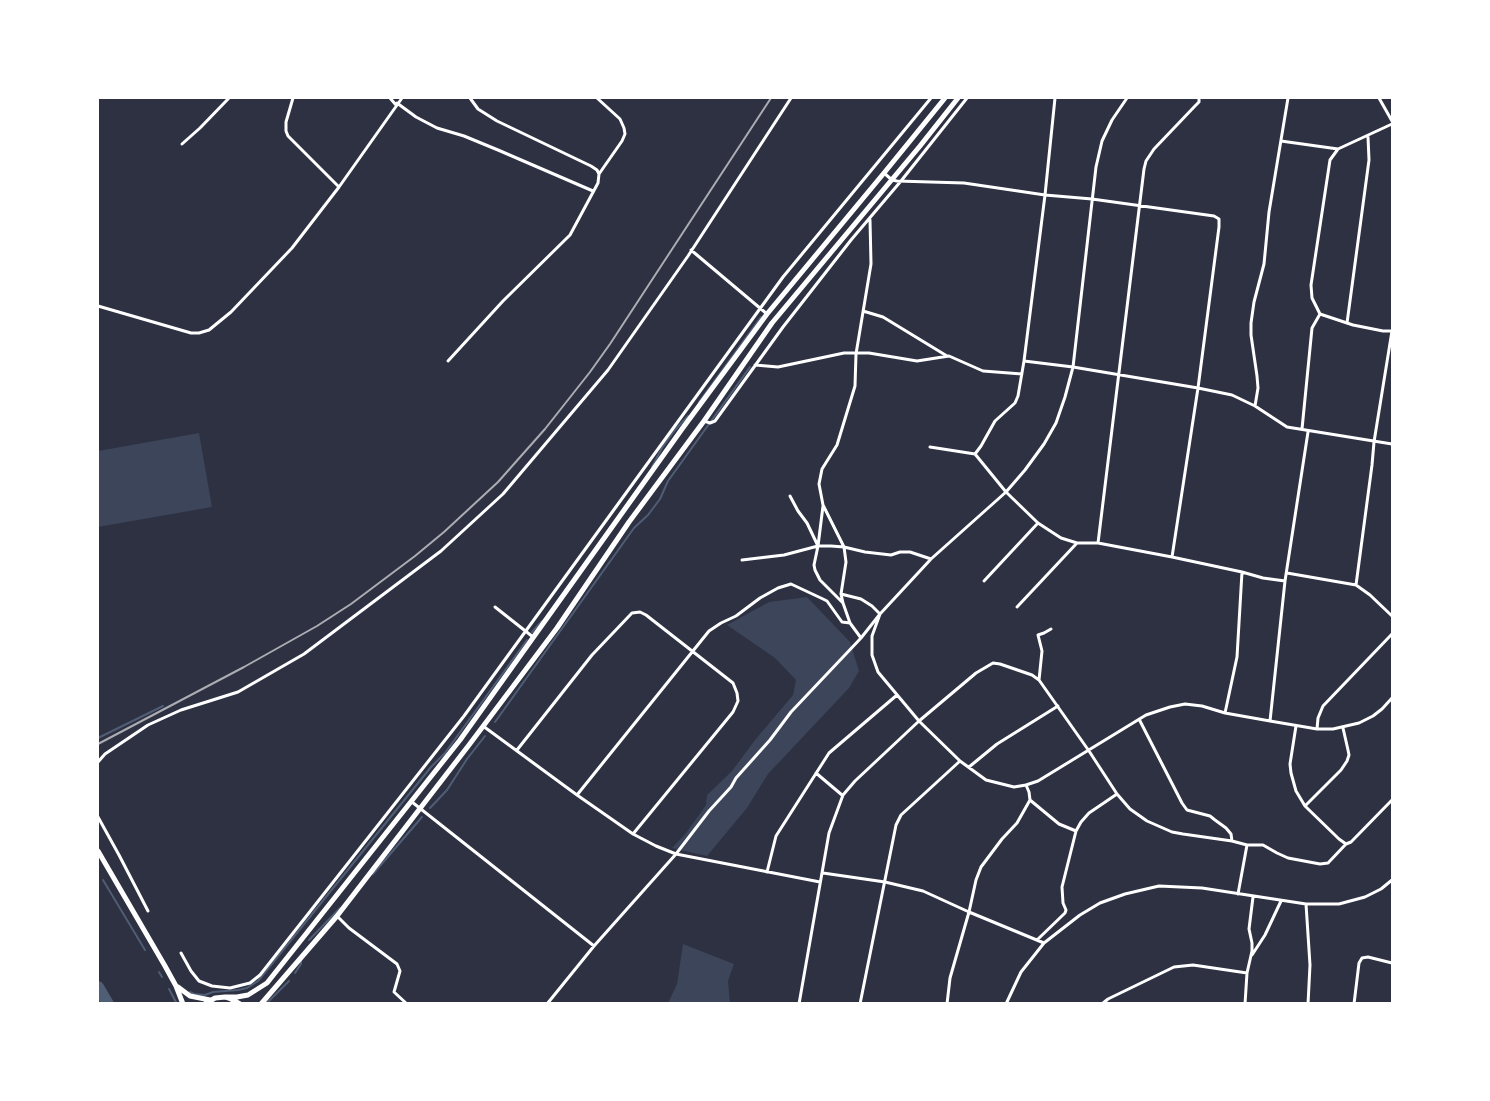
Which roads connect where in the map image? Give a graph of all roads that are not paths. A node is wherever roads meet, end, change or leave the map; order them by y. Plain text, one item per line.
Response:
1 (229, 98) edge
2 (293, 98) edge
3 (390, 98) edge
4 (402, 98) edge
5 (470, 98) edge
6 (597, 98) edge
7 (791, 98) edge
8 (931, 98) edge
9 (945, 98) edge
10 (958, 98) edge
11 (967, 98) edge
12 (1054, 98) edge
13 (1127, 98) edge
14 (1199, 98) edge
15 (1288, 98) edge
16 (1378, 98) edge
17 (397, 104) junction
18 (1392, 122) edge
19 (1368, 136) junction
20 (1280, 141) junction
21 (182, 144) dead end
22 (1338, 149) junction
23 (884, 173) junction
24 (599, 174) junction
25 (892, 180) junction
26 (901, 181) junction
27 (339, 187) junction
28 (593, 191) junction
29 (1045, 195) junction
30 (1092, 199) junction
31 (1140, 206) junction
32 (870, 218) junction
33 (691, 250) junction
34 (98, 306) edge
35 (761, 308) junction
36 (863, 311) junction
37 (767, 314) junction
38 (1320, 314) junction
39 (1347, 322) junction
40 (1392, 331) edge
41 (856, 354) junction
42 (949, 357) junction
43 (1024, 361) junction
44 (448, 362) dead end
45 (755, 365) junction
46 (1073, 367) junction
47 (1022, 374) junction
48 (1120, 375) junction
49 (1198, 388) junction
50 (1255, 406) junction
51 (704, 421) junction
52 (1302, 430) junction
53 (1308, 431) junction
54 (1374, 442) junction
55 (1392, 444) edge
56 (930, 447) dead end
57 (975, 454) junction
58 (1006, 492) junction
59 (790, 496) dead end
60 (823, 506) junction
61 (1038, 523) junction
62 (1077, 543) junction
63 (1098, 543) junction
64 (818, 546) junction
65 (844, 547) junction
66 (1172, 557) junction
67 (742, 560) dead end
68 (931, 560) junction
69 (1242, 572) junction
70 (1287, 573) junction
71 (984, 581) dead end
72 (1285, 581) junction
73 (1356, 585) junction
74 (841, 594) junction
75 (843, 603) junction
76 (1017, 607) dead end
77 (495, 608) dead end
78 (880, 614) junction
79 (1392, 616) edge
80 (850, 623) junction
81 (1051, 629) dead end
82 (526, 632) junction
83 (1392, 634) edge
84 (533, 637) junction
85 (861, 638) junction
86 (692, 651) junction
87 (1039, 680) junction
88 (897, 695) junction
89 (1392, 698) edge
90 (1058, 706) junction
91 (1225, 713) junction
92 (1139, 719) junction
93 (919, 721) junction
94 (1270, 721) junction
95 (483, 726) junction
96 (1296, 726) junction
97 (1342, 728) junction
98 (1317, 729) junction
99 (517, 750) junction
100 (1089, 751) junction
101 (960, 761) junction
102 (98, 762) edge
103 (969, 767) junction
104 (816, 773) junction
105 (1026, 785) junction
106 (1117, 794) junction
107 (577, 795) junction
108 (843, 795) junction
109 (1030, 800) junction
110 (1392, 800) edge
111 (411, 801) junction
112 (1305, 806) junction
113 (420, 808) junction
114 (98, 817) edge
115 (1076, 831) junction
116 (633, 834) junction
117 (1232, 841) junction
118 (1346, 844) junction
119 (1247, 845) junction
120 (98, 851) edge
121 (676, 854) junction
122 (767, 872) junction
123 (823, 873) junction
124 (1392, 880) edge
125 (820, 882) junction
126 (885, 882) junction
127 (1388, 884) junction
128 (1392, 886) edge
129 (1238, 894) junction
130 (1253, 897) junction
131 (1281, 901) junction
132 (1306, 904) junction
133 (148, 911) dead end
134 (969, 912) junction
135 (337, 916) junction
136 (1036, 940) junction
137 (1044, 943) junction
138 (594, 946) junction
139 (181, 953) dead end
140 (1251, 957) junction
141 (1392, 963) edge
142 (1247, 974) junction
143 (177, 986) junction
144 (225, 998) junction
145 (208, 1002) edge
146 (183, 1004) edge
147 (240, 1004) edge
148 (261, 1004) edge
149 (407, 1004) edge
150 (547, 1004) edge
151 (799, 1004) edge
152 (860, 1004) edge
153 (947, 1004) edge
154 (1006, 1004) edge
155 (1102, 1004) edge
156 (1245, 1004) edge
157 (1308, 1004) edge
158 (1353, 1004) edge

1 - 21 street
2 - 27 street
3 - 17 street
4 - 17 street
5 - 24 street
6 - 24 street
7 - 33 street
8 - 35 street
9 - 23 highway
10 - 25 highway
11 - 26 street
12 - 29 street
13 - 30 street
14 - 31 street
15 - 20 street
16 - 18 street
17 - 27 street
17 - 28 street
18 - 19 street
19 - 22 street
19 - 39 street
20 - 22 street
20 - 50 street
22 - 38 street
23 - 25 street
23 - 37 highway
24 - 28 street
25 - 26 street
25 - 51 highway
26 - 29 street
26 - 32 street
27 - 34 street
28 - 44 street
29 - 30 street
29 - 43 street
30 - 31 street
30 - 46 street
31 - 48 street
31 - 49 street
32 - 36 street
32 - 45 street
33 - 35 street
33 - 102 street
35 - 37 street
35 - 82 street
36 - 41 street
36 - 42 street
37 - 84 highway
38 - 39 street
38 - 52 street
39 - 40 street
40 - 54 street
41 - 42 street
41 - 45 street
41 - 60 street
42 - 47 street
43 - 46 street
43 - 47 street
45 - 51 street
46 - 48 street
46 - 58 street
47 - 57 street
48 - 49 street
48 - 63 street
49 - 50 street
49 - 66 street
50 - 52 street
51 - 95 highway
52 - 53 street
53 - 54 street
53 - 70 street
54 - 55 street
54 - 73 street
56 - 57 street
57 - 58 street
58 - 61 street
58 - 68 street
59 - 64 street
60 - 64 street
60 - 65 street
61 - 62 street
61 - 71 street
62 - 63 street
62 - 76 street
63 - 66 street
64 - 65 street
64 - 67 street
64 - 75 street
65 - 68 street
65 - 74 street
66 - 69 street
68 - 78 street
69 - 72 street
69 - 91 street
70 - 72 street
70 - 73 street
72 - 94 street
73 - 79 street
74 - 75 street
74 - 78 street
75 - 80 street
77 - 82 street
78 - 85 street
78 - 88 street
80 - 85 street
80 - 86 street
81 - 87 street
82 - 84 street
82 - 139 street
83 - 98 street
84 - 111 highway
85 - 121 street
86 - 99 street
86 - 107 street
86 - 116 street
87 - 90 street
87 - 93 street
88 - 93 street
88 - 104 street
89 - 97 street
90 - 100 street
90 - 103 street
91 - 92 street
91 - 94 street
92 - 100 street
92 - 117 street
93 - 101 street
93 - 108 street
94 - 96 street
95 - 99 street
95 - 113 highway
96 - 98 street
96 - 112 street
97 - 98 street
97 - 112 street
99 - 107 street
100 - 105 street
100 - 106 street
101 - 103 street
101 - 126 street
103 - 105 street
104 - 108 street
104 - 122 street
105 - 109 street
106 - 115 street
106 - 117 street
107 - 116 street
108 - 123 street
109 - 115 street
109 - 134 street
110 - 118 street
111 - 113 street
111 - 144 highway
112 - 118 street
113 - 135 highway
113 - 138 street
114 - 133 street
115 - 136 street
116 - 121 street
117 - 119 street
118 - 119 street
119 - 129 street
120 - 143 highway
121 - 122 street
121 - 138 street
122 - 125 street
123 - 125 street
123 - 126 street
124 - 127 street
125 - 151 street
126 - 134 street
126 - 152 street
127 - 128 street
127 - 132 street
129 - 130 street
129 - 137 street
130 - 131 street
130 - 140 street
131 - 132 street
131 - 140 street
132 - 157 street
134 - 136 street
134 - 153 street
135 - 148 highway
135 - 149 street
136 - 137 street
137 - 154 street
138 - 150 street
140 - 142 street
141 - 158 street
142 - 155 street
142 - 156 street
143 - 145 highway
143 - 146 highway
144 - 145 highway
144 - 147 highway

